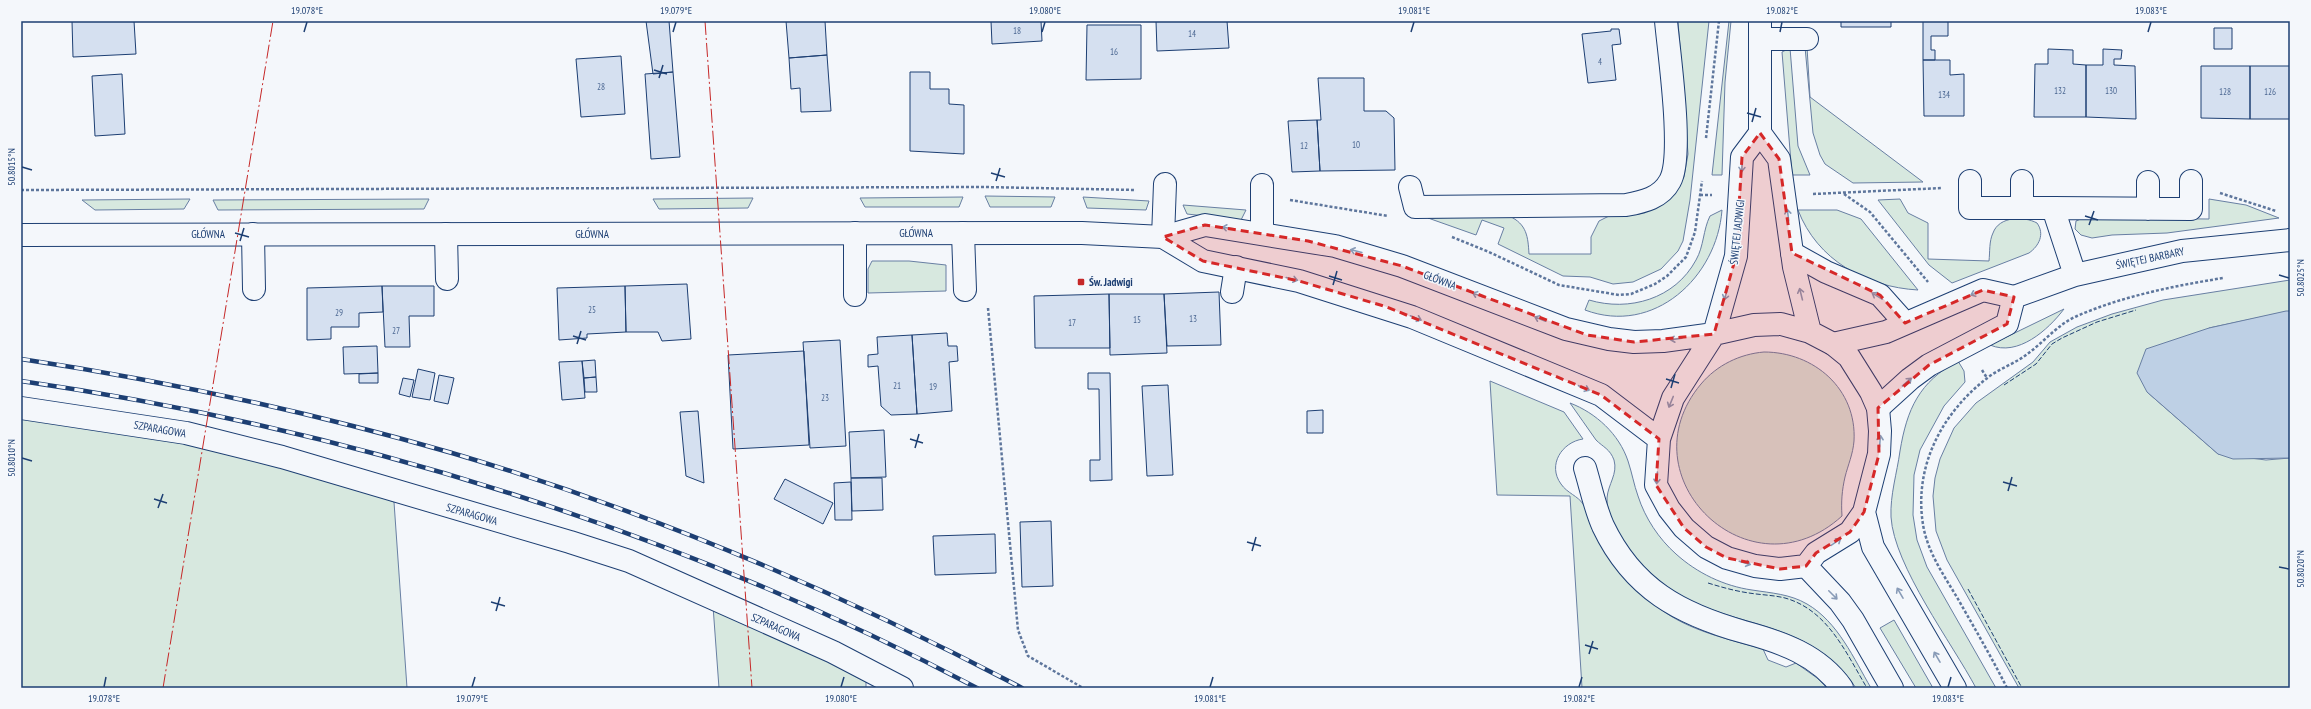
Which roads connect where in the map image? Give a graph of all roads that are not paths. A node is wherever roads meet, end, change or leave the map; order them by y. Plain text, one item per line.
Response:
1 (1666, 21) edge
2 (1760, 30) edge
3 (1807, 39) dead end
4 (1760, 133) junction
5 (1970, 181) dead end
6 (2022, 181) dead end
7 (2148, 182) dead end
8 (2191, 182) dead end
9 (1410, 187) dead end
10 (1165, 188) road end
11 (1262, 193) road end
12 (2022, 208) junction
13 (2053, 208) junction
14 (2148, 209) junction
15 (855, 233) junction
16 (963, 233) junction
17 (1262, 233) junction
18 (253, 234) junction
19 (446, 234) junction
20 (21, 235) edge
21 (1163, 238) junction
22 (2290, 240) edge
23 (1792, 253) junction
24 (1236, 267) junction
25 (2075, 275) junction
26 (447, 279) dead end
27 (254, 289) dead end
28 (965, 290) dead end
29 (1232, 292) dead end
30 (855, 295) dead end
31 (2014, 297) junction
32 (1905, 323) junction
33 (1810, 332) junction
34 (1714, 334) junction
35 (1833, 344) junction
36 (21, 408) edge
37 (1878, 408) junction
38 (1659, 439) junction
39 (1586, 468) dead end
40 (1864, 512) junction
41 (1806, 566) junction
42 (902, 688) edge
43 (1842, 688) edge
44 (1892, 688) edge
45 (1955, 688) edge

1 - 9 main road
2 - 3 main road
2 - 4 main road
23 -> 4 main road
4 -> 34 main road, ŚWIĘTEJ JADWIGI
5 - 12 main road
6 - 12 main road
7 - 14 main road
8 - 14 main road
10 - 21 main road
11 - 17 main road
12 - 13 main road
13 - 14 main road
13 - 25 main road
15 - 16 main road, GŁÓWNA
15 - 19 main road, GŁÓWNA
15 - 30 main road
16 - 21 main road, GŁÓWNA
16 - 28 main road
17 -> 21 main road, GŁÓWNA
34 -> 17 main road, GŁÓWNA
18 - 19 main road, GŁÓWNA
18 - 20 main road, GŁÓWNA
18 - 27 main road
19 - 26 main road
21 - 24 main road, GŁÓWNA
22 - 25 main road, ŚWIĘTEJ BARBARY
32 -> 23 main road
33 -> 23 main road
24 - 29 main road
24 -> 38 main road, GŁÓWNA
25 - 31 main road, ŚWIĘTEJ BARBARY
31 -> 32 main road
37 -> 31 main road
32 - 35 main road
33 - 34 main road, GŁÓWNA
33 - 35 main road, GŁÓWNA
34 -> 38 main road, ŚWIĘTEJ JADWIGI
35 - 37 main road, GŁÓWNA
36 - 42 main road, SZPARAGOWA
40 -> 37 main road
38 -> 41 main road, ŚWIĘTEJ JADWIGI
39 - 43 main road
41 -> 40 main road
45 -> 40 main road
41 -> 44 main road

